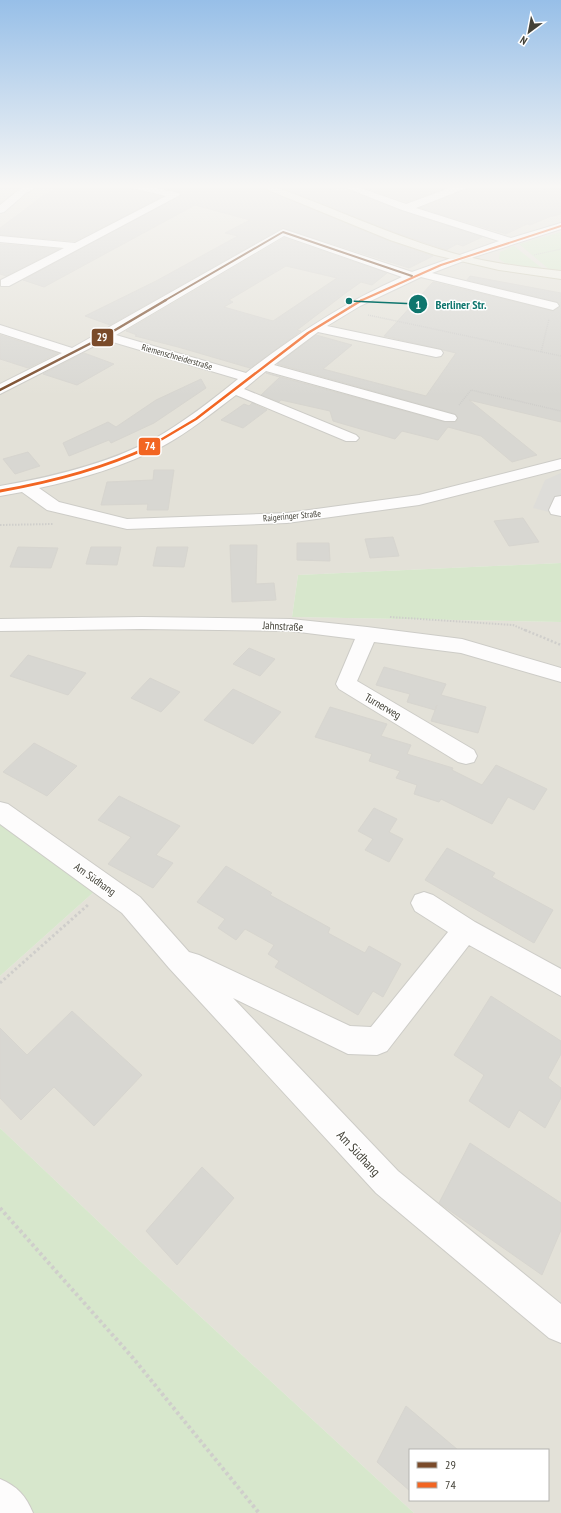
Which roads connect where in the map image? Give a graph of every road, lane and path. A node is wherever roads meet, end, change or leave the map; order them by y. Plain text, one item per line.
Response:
1 (58, 256) edge
2 (243, 256) edge
3 (357, 256) edge
4 (448, 256) edge
5 (464, 256) edge
6 (535, 256) edge
7 (529, 257) dead end
8 (457, 258) junction
9 (415, 274) junction
10 (561, 275) edge
11 (5, 283) dead end
12 (552, 306) joint
13 (345, 310) junction
14 (316, 328) junction
15 (0, 329) edge
16 (105, 336) junction
17 (73, 352) junction
18 (541, 352) junction
19 (436, 353) dead end
20 (561, 356) edge
21 (264, 366) junction
22 (249, 378) junction
23 (0, 390) edge
24 (235, 390) junction
25 (561, 410) edge
26 (450, 418) joint
27 (351, 438) dead end
28 (561, 464) edge
29 (26, 487) junction
30 (0, 491) edge
31 (561, 501) edge
32 (561, 511) edge
33 (0, 625) edge
34 (367, 634) junction
35 (561, 675) edge
36 (466, 756) dead end
37 (0, 811) edge
38 (108, 887) junction
39 (424, 903) dead end
40 (466, 930) junction
41 (178, 959) junction
42 (0, 983) edge
43 (561, 983) edge
44 (0, 1208) edge
45 (561, 1326) edge
46 (0, 1498) edge
47 (14, 1513) edge
48 (259, 1513) edge

1 - 11 street
2 - 16 street
3 - 9 street
4 - 8 main road
5 - 8 street
6 - 7 path
8 - 9 street
8 - 10 main road
9 - 12 street
9 - 13 street
12 - 18 path
13 - 14 street
13 - 18 path
14 - 19 street
14 - 21 street
15 - 17 street
16 - 17 street
16 - 22 street, Riemenschneiderstraße
17 - 23 street
18 - 20 path
21 - 22 street
21 - 26 street
22 - 24 street
24 - 27 street
24 - 29 street
25 - 26 path
28 - 29 street, Raigeringer Straße
29 - 30 street
31 - 32 street
33 - 34 street, Jahnstraße
34 - 35 street, Jahnstraße
34 - 36 street, Turnerweg
37 - 38 street, Am Südhang
38 - 41 street, Am Südhang
38 - 42 path
39 - 40 street
40 - 41 street, Am Südhang
40 - 43 street
41 - 45 street, Am Südhang
44 - 48 path
46 - 47 street

